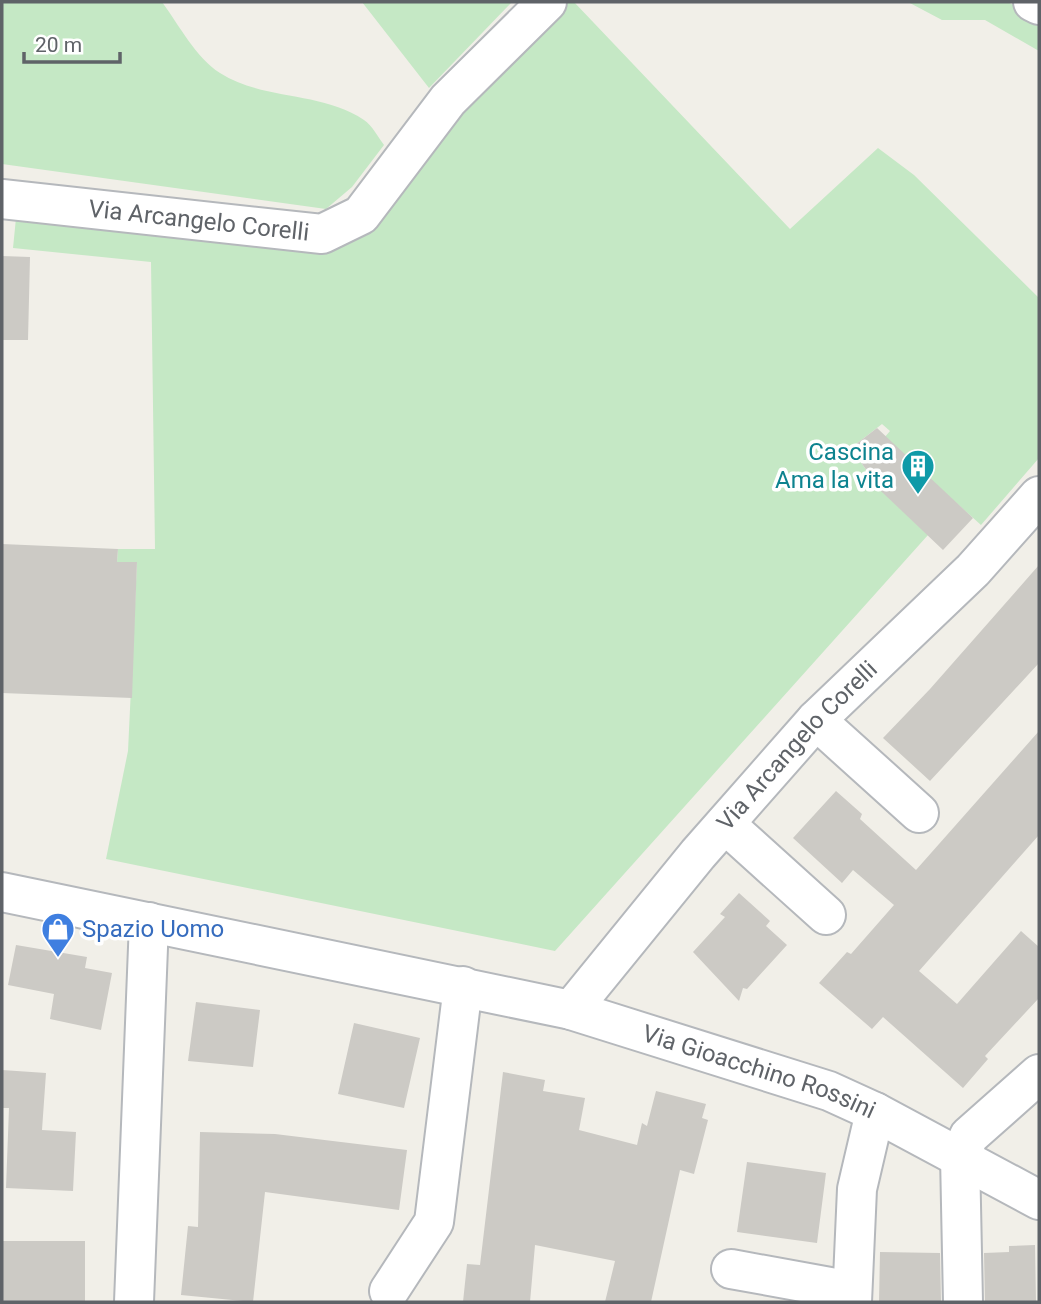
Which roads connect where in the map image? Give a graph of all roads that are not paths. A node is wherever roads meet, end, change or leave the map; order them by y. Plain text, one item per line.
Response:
1 (547, 2) edge
2 (1033, 2) edge
3 (1039, 5) edge
4 (2, 199) edge
5 (1039, 496) edge
6 (816, 720) junction
7 (919, 813) dead end
8 (725, 824) junction
9 (2, 892) edge
10 (826, 915) dead end
11 (149, 922) junction
12 (463, 986) junction
13 (570, 1010) junction
14 (1039, 1074) edge
15 (875, 1112) junction
16 (960, 1156) junction
17 (1039, 1200) edge
18 (731, 1269) dead end
19 (389, 1291) dead end
20 (852, 1297) edge
21 (134, 1302) edge
22 (963, 1302) edge

1 - 4 street, Via Arcangelo Corelli
2 - 3 street
5 - 6 street, Via Arcangelo Corelli
6 - 7 street
6 - 8 street, Via Arcangelo Corelli
8 - 10 street
8 - 13 street, Via Arcangelo Corelli
9 - 11 street, Via Gioacchino Rossini
11 - 12 street, Via Gioacchino Rossini
11 - 21 street
12 - 13 street, Via Gioacchino Rossini
12 - 19 street
13 - 15 street, Via Gioacchino Rossini
14 - 16 street
15 - 16 street, Via Gioacchino Rossini
15 - 20 street
16 - 17 street, Via Gioacchino Rossini
16 - 22 street
18 - 20 street

